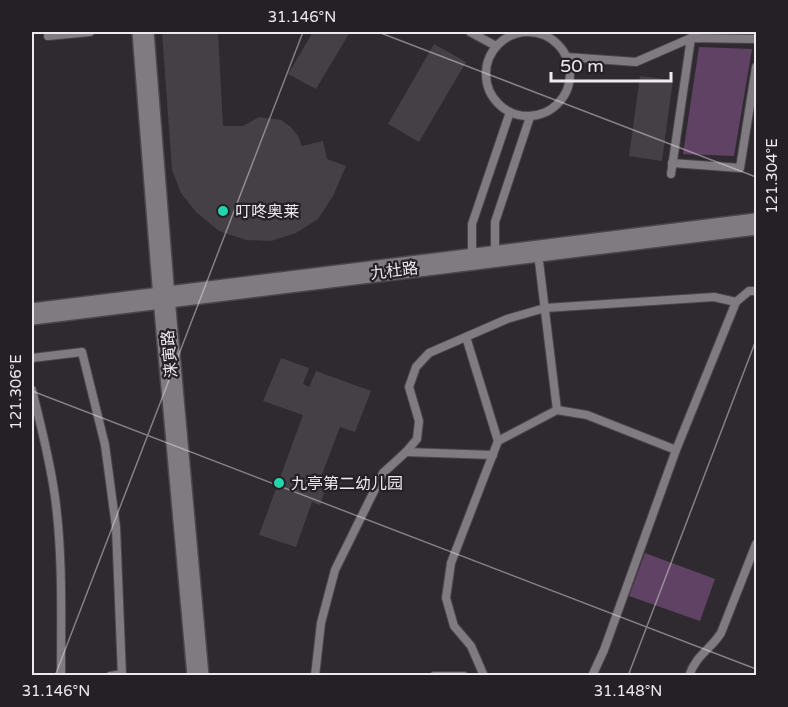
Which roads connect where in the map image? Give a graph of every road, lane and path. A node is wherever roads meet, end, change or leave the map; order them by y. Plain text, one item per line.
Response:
1 (90, 32) edge
2 (143, 32) edge
3 (470, 32) edge
4 (694, 34) edge
5 (48, 36) dead end
6 (756, 39) edge
7 (496, 46) junction
8 (567, 57) junction
9 (756, 67) edge
10 (510, 112) junction
11 (530, 117) junction
12 (672, 163) junction
13 (671, 174) dead end
14 (756, 224) edge
15 (538, 252) junction
16 (495, 257) junction
17 (472, 260) junction
18 (756, 291) edge
19 (164, 298) junction
20 (736, 302) junction
21 (545, 308) junction
22 (32, 314) edge
23 (466, 337) junction
24 (32, 358) edge
25 (32, 390) edge
26 (557, 411) junction
27 (498, 441) junction
28 (676, 450) junction
29 (406, 452) junction
30 (493, 455) junction
31 (756, 544) edge
32 (61, 675) edge
33 (110, 675) edge
34 (122, 675) edge
35 (198, 675) edge
36 (315, 675) edge
37 (434, 675) edge
38 (464, 675) edge
39 (484, 675) edge
40 (592, 675) edge
41 (689, 675) edge

1 - 5 lane
2 - 19 street, 涞寅路
3 - 7 lane
4 - 6 lane
4 - 8 lane
4 - 12 lane
7 - 8 lane
7 - 10 lane
8 - 11 lane
9 - 12 lane
10 - 11 lane
10 - 17 lane
11 - 16 lane
12 - 13 lane
14 - 15 street, 九杜路
15 - 16 street, 九杜路
15 - 21 lane
16 - 17 street, 九杜路
17 - 19 street, 九杜路
18 - 20 lane
19 - 22 street, 九杜路
19 - 35 street, 涞寅路
20 - 21 lane
20 - 28 lane
21 - 23 lane
21 - 26 lane
23 - 27 lane
23 - 29 lane
24 - 34 lane
25 - 32 lane
26 - 27 lane
26 - 28 lane
27 - 30 lane
28 - 40 lane
29 - 30 lane
29 - 36 lane
30 - 39 lane
31 - 41 lane
33 - 34 lane
37 - 38 lane

